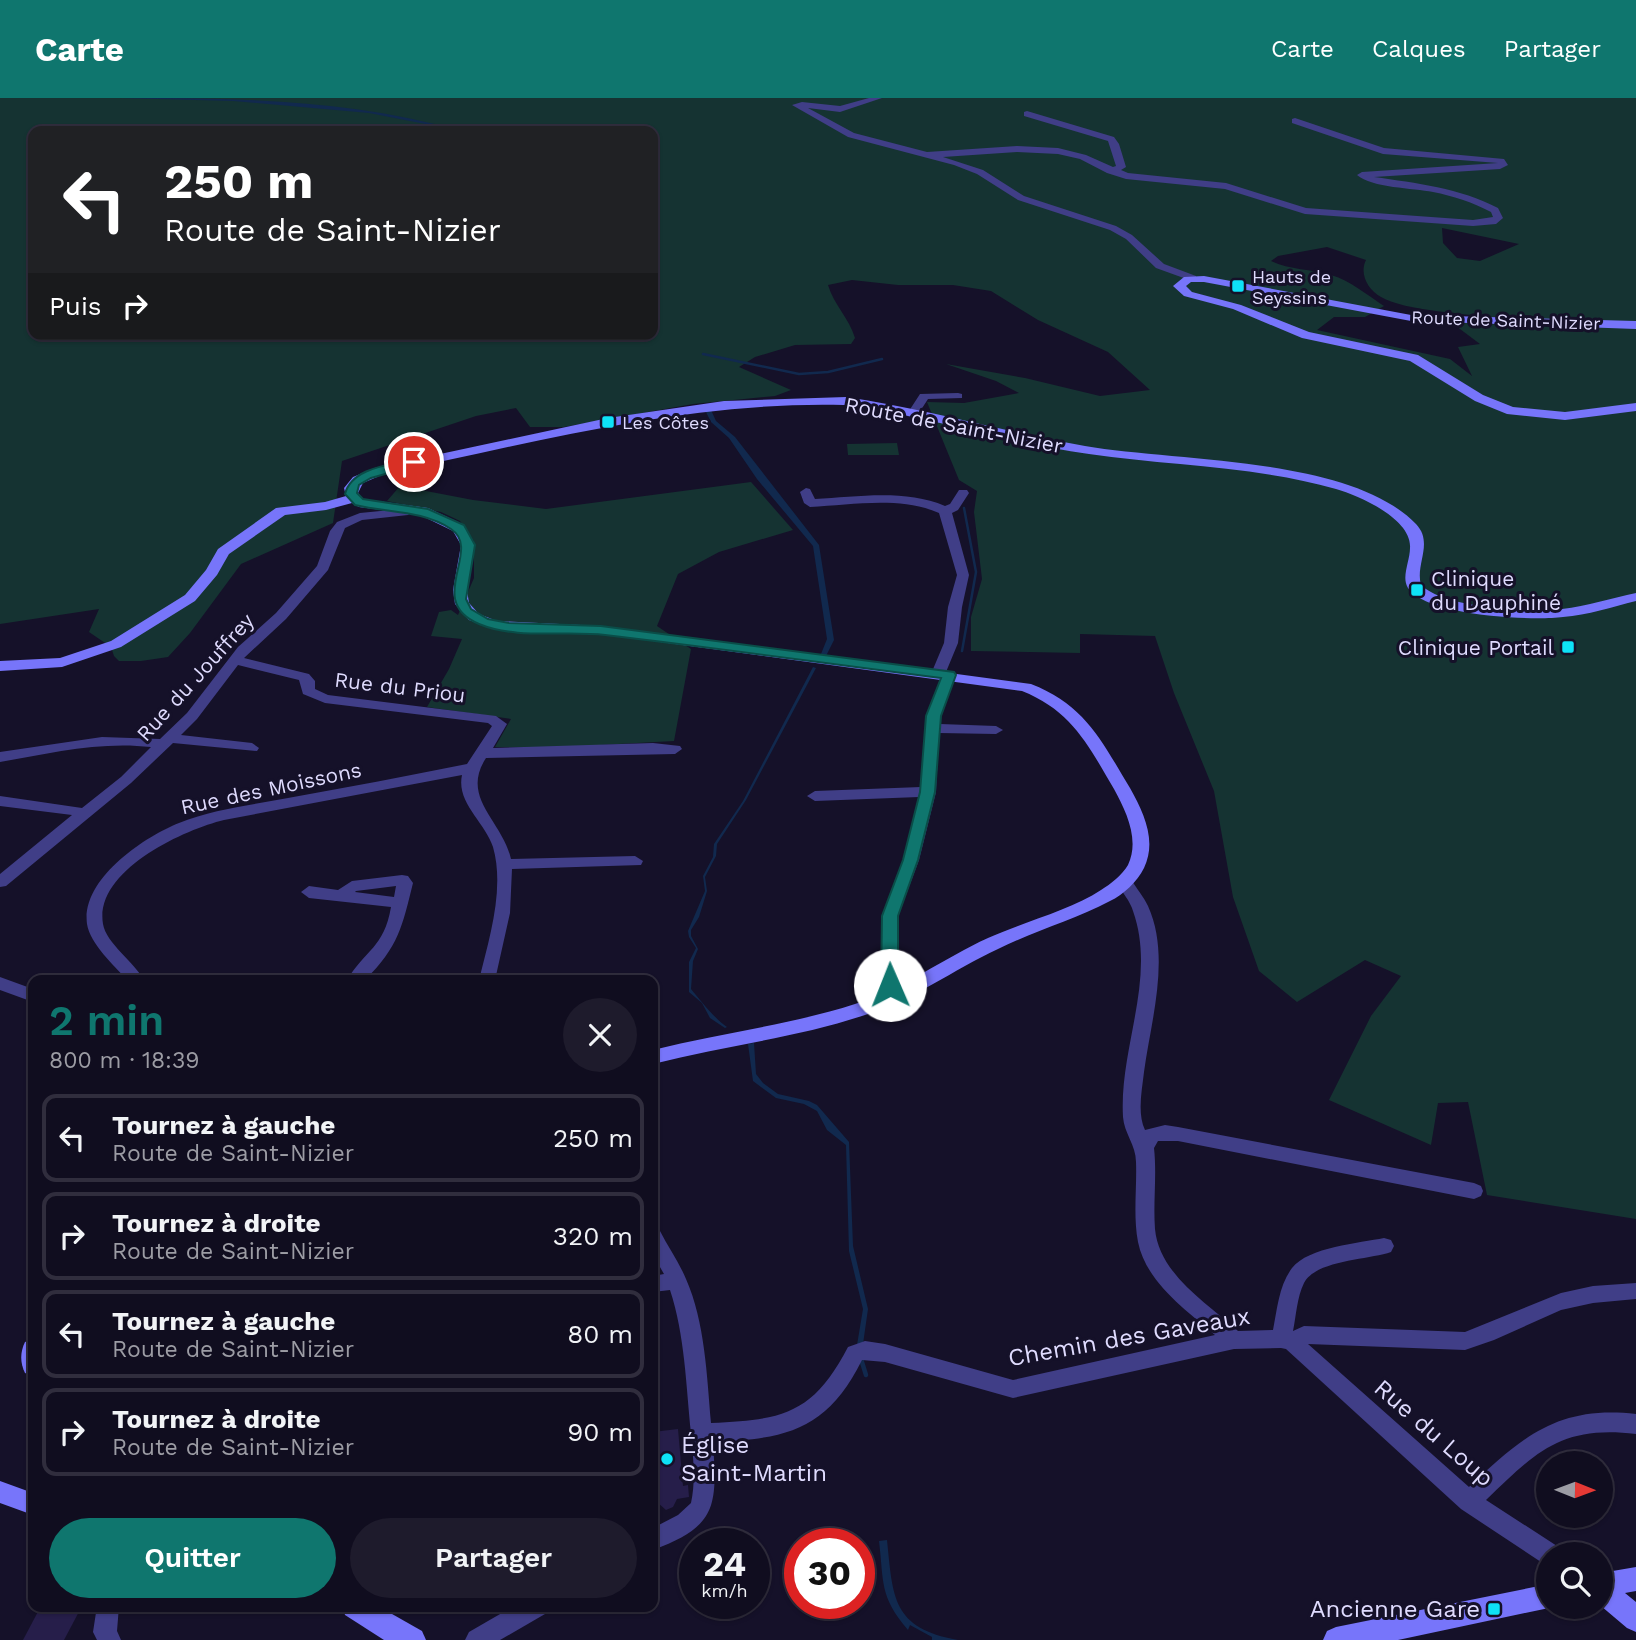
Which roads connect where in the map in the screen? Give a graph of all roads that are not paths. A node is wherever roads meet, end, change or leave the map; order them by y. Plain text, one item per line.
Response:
1 (878, 98) edge
2 (1027, 114) dead end
3 (1295, 121) dead end
4 (928, 155) junction
5 (1110, 171) junction
6 (1192, 278) junction
7 (1636, 325) edge
8 (958, 396) dead end
9 (1636, 407) edge
10 (914, 414) junction
11 (806, 492) dead end
12 (963, 492) dead end
13 (354, 498) junction
14 (410, 509) junction
15 (944, 510) junction
16 (1636, 597) edge
17 (234, 660) junction
18 (0, 666) edge
19 (944, 674) junction
20 (934, 728) junction
21 (996, 730) dead end
22 (167, 741) junction
23 (253, 748) dead end
24 (675, 749) dead end
25 (483, 753) junction
26 (0, 757) edge
27 (472, 768) junction
28 (928, 792) junction
29 (816, 796) dead end
30 (0, 801) edge
31 (85, 814) junction
32 (635, 861) dead end
33 (0, 862) edge
34 (506, 864) junction
35 (18, 866) junction
36 (0, 882) edge
37 (1125, 883) junction
38 (309, 892) dead end
39 (132, 975) edge
40 (360, 975) edge
41 (488, 975) edge
42 (0, 983) edge
43 (28, 994) edge
44 (890, 998) junction
45 (658, 1057) edge
46 (1144, 1147) junction
47 (1474, 1191) dead end
48 (658, 1246) edge
49 (1384, 1246) dead end
50 (677, 1280) junction
51 (658, 1283) edge
52 (1636, 1291) edge
53 (1234, 1340) junction
54 (1287, 1341) junction
55 (1636, 1424) edge
56 (701, 1433) junction
57 (0, 1492) edge
58 (28, 1502) edge
59 (1469, 1502) junction
60 (658, 1536) edge
61 (1536, 1546) edge
62 (1636, 1579) edge
63 (1613, 1584) edge
64 (1613, 1598) edge
65 (1536, 1599) edge
66 (107, 1612) edge
67 (363, 1612) edge
68 (526, 1612) edge
69 (1636, 1619) edge
70 (109, 1640) edge
71 (413, 1640) edge
72 (477, 1640) edge
73 (1336, 1640) edge

1 - 4 street
2 - 5 street
3 - 5 street
4 - 5 street
4 - 6 street
6 - 7 main road, Route de Saint-Nizier
6 - 9 main road
8 - 10 street
10 - 13 main road, Route de Saint-Nizier
10 - 16 main road, Route de Saint-Nizier
11 - 15 street
12 - 15 street
13 - 14 main road
13 - 18 main road
14 - 17 street, Rue du Jouffrey
14 - 19 main road
15 - 19 street
17 - 22 street, Rue du Jouffrey
17 - 25 street, Rue du Priou
19 - 20 street
19 - 37 main road
20 - 21 street
20 - 28 street
22 - 23 street
22 - 26 street
22 - 31 street, Rue du Jouffrey
24 - 25 street
25 - 27 street
27 - 34 street
27 - 39 street, Rue des Moissons
28 - 29 street
28 - 44 street
30 - 31 street
31 - 35 street, Rue du Jouffrey
32 - 34 street
33 - 35 street
34 - 41 street
35 - 36 street, Rue du Jouffrey
37 - 44 main road
37 - 46 street
38 - 40 street
42 - 43 street
44 - 45 main road
46 - 47 street
46 - 53 street
48 - 50 street
49 - 54 street
50 - 51 street
50 - 56 street
52 - 54 street, Chemin des Gaveaux
53 - 54 street, Chemin des Gaveaux
53 - 56 street, Chemin des Gaveaux
54 - 59 street, Rue du Loup
55 - 59 street
56 - 60 street
57 - 58 main road
59 - 61 street, Rue du Loup
62 - 63 main road
64 - 69 main road
65 - 73 main road
66 - 70 street
67 - 71 main road
68 - 72 street

